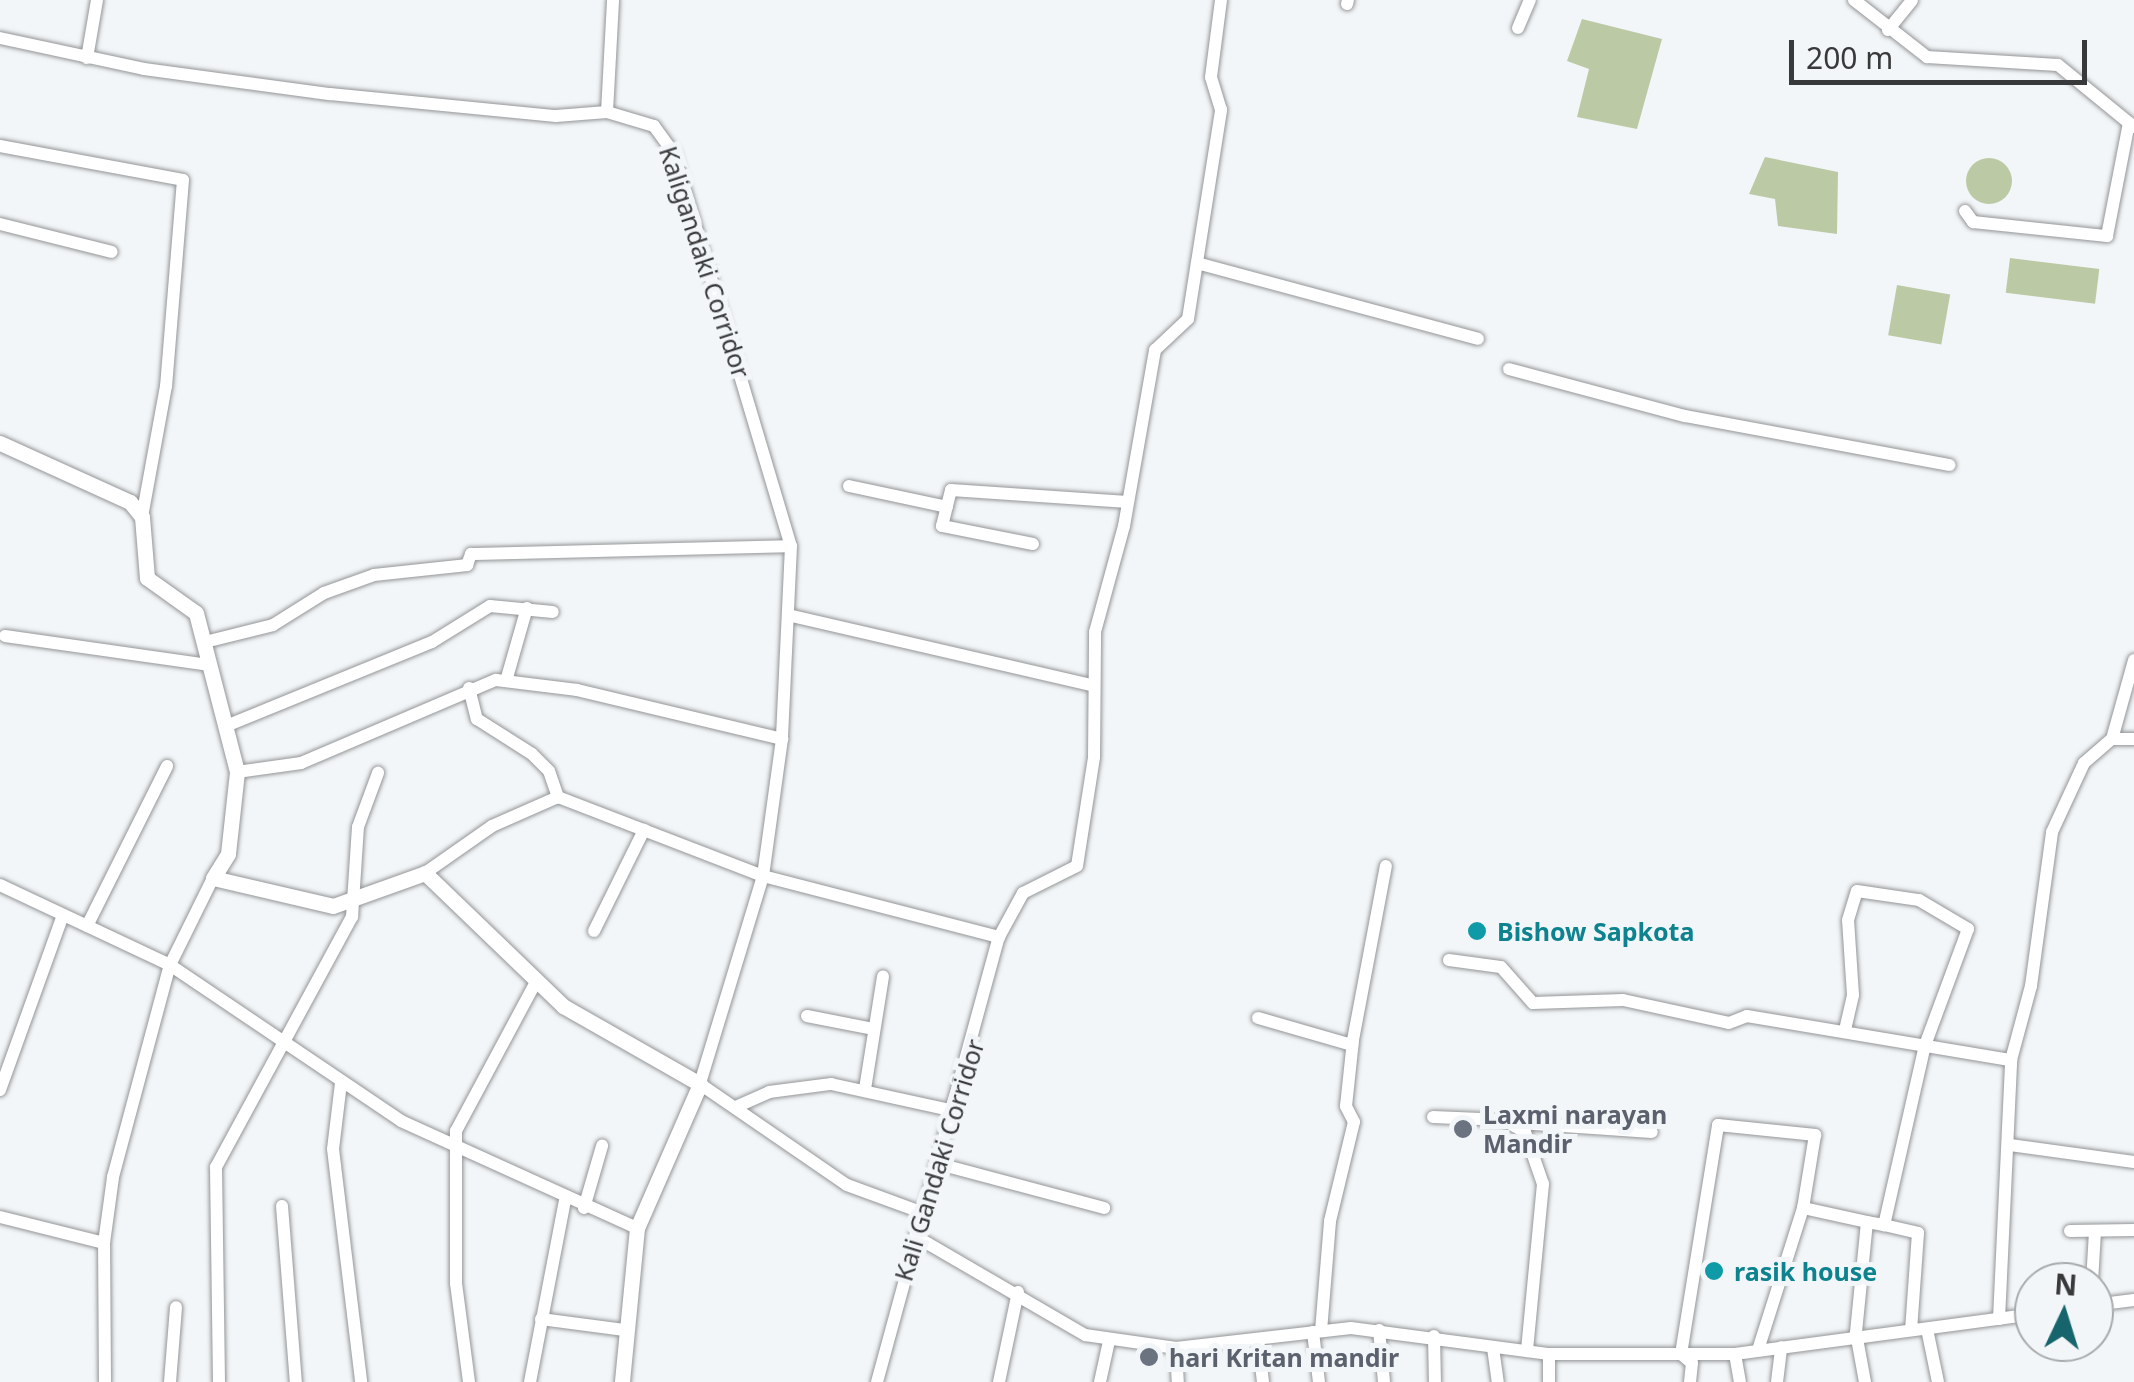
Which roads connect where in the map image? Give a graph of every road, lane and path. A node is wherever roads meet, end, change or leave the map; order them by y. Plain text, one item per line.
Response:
1 (97, 0) edge
2 (613, 0) edge
3 (1221, 0) edge
4 (1530, 0) edge
5 (1854, 0) edge
6 (1912, 0) edge
7 (1518, 28) dead end
8 (1888, 30) junction
9 (0, 38) edge
10 (87, 58) junction
11 (606, 112) junction
12 (2132, 125) edge
13 (0, 146) edge
14 (1966, 211) dead end
15 (0, 224) edge
16 (112, 252) dead end
17 (1197, 263) junction
18 (1478, 338) dead end
19 (1509, 370) dead end
20 (0, 444) edge
21 (1950, 464) dead end
22 (849, 486) dead end
23 (1128, 502) junction
24 (946, 507) junction
25 (142, 517) junction
26 (1034, 544) dead end
27 (791, 546) junction
28 (527, 608) junction
29 (553, 612) dead end
30 (792, 616) junction
31 (5, 636) dead end
32 (204, 642) junction
33 (2134, 660) edge
34 (210, 665) junction
35 (506, 681) junction
36 (1092, 685) junction
37 (469, 688) junction
38 (226, 726) junction
39 (782, 739) junction
40 (2112, 739) junction
41 (2134, 739) edge
42 (167, 766) dead end
43 (237, 772) junction
44 (378, 773) dead end
45 (558, 797) junction
46 (644, 830) junction
47 (1386, 866) dead end
48 (425, 873) junction
49 (763, 876) junction
50 (213, 878) junction
51 (0, 885) edge
52 (355, 901) junction
53 (63, 915) junction
54 (87, 926) junction
55 (594, 931) dead end
56 (999, 937) junction
57 (1449, 960) dead end
58 (170, 965) junction
59 (883, 976) dead end
60 (537, 980) junction
61 (807, 1016) dead end
62 (1258, 1018) dead end
63 (873, 1029) junction
64 (1844, 1030) junction
65 (284, 1045) junction
66 (1352, 1045) junction
67 (1925, 1045) junction
68 (2011, 1060) junction
69 (341, 1083) junction
70 (700, 1084) junction
71 (865, 1088) junction
72 (0, 1090) edge
73 (738, 1106) junction
74 (955, 1111) junction
75 (1433, 1117) dead end
76 (1520, 1123) junction
77 (1652, 1132) dead end
78 (2010, 1145) junction
79 (602, 1146) dead end
80 (455, 1148) junction
81 (2134, 1162) edge
82 (939, 1164) junction
83 (565, 1200) junction
84 (282, 1206) dead end
85 (584, 1208) junction
86 (1104, 1208) dead end
87 (1803, 1208) junction
88 (923, 1213) junction
89 (0, 1217) edge
90 (1867, 1222) junction
91 (1884, 1225) junction
92 (637, 1228) junction
93 (2070, 1230) dead end
94 (2134, 1230) edge
95 (2095, 1232) junction
96 (916, 1236) junction
97 (104, 1243) junction
98 (2093, 1262) edge
99 (1018, 1292) junction
100 (176, 1307) dead end
101 (2014, 1317) edge
102 (541, 1319) junction
103 (2000, 1319) junction
104 (1927, 1329) junction
105 (624, 1330) junction
106 (1379, 1330) junction
107 (1911, 1330) junction
108 (1317, 1332) junction
109 (1856, 1334) junction
110 (1434, 1336) junction
111 (1258, 1339) junction
112 (1109, 1341) junction
113 (1781, 1347) junction
114 (1176, 1348) junction
115 (1492, 1348) junction
116 (1758, 1350) junction
117 (1526, 1352) junction
118 (1549, 1354) junction
119 (1681, 1354) junction
120 (1735, 1354) junction
121 (105, 1382) edge
122 (170, 1382) edge
123 (219, 1382) edge
124 (296, 1382) edge
125 (361, 1382) edge
126 (469, 1382) edge
127 (530, 1382) edge
128 (622, 1382) edge
129 (877, 1382) edge
130 (1000, 1382) edge
131 (1100, 1382) edge
132 (1178, 1382) edge
133 (1263, 1382) edge
134 (1320, 1382) edge
135 (1384, 1382) edge
136 (1435, 1382) edge
137 (1498, 1382) edge
138 (1549, 1382) edge
139 (1690, 1382) edge
140 (1740, 1382) edge
141 (1777, 1382) edge
142 (1865, 1382) edge
143 (1938, 1382) edge

1 - 10 street
2 - 11 street
3 - 17 street
4 - 7 street
5 - 8 street
6 - 8 street
8 - 12 street
9 - 10 street, Kaligandaki Corridor
10 - 11 street, Kaligandaki Corridor
11 - 27 street, Kaligandaki Corridor
12 - 14 street
13 - 25 street
15 - 16 street
17 - 18 street
17 - 23 street
19 - 21 street
20 - 25 main road
22 - 24 street
23 - 24 street
23 - 36 street
24 - 26 street
25 - 32 main road
27 - 30 street, Kaligandaki Corridor
27 - 32 street
28 - 29 street
28 - 35 street
28 - 38 street
30 - 36 street
30 - 39 street, Kaligandaki Corridor
31 - 34 street
32 - 34 main road
33 - 40 street
34 - 38 main road
35 - 37 street
35 - 39 street
36 - 56 street, Kali Gandaki Corridor
37 - 43 street
37 - 45 street
38 - 43 main road
39 - 49 street, Kaligandaki Corridor
40 - 41 street
40 - 68 street
42 - 54 street
43 - 50 main road
44 - 52 street
45 - 46 street
45 - 48 street
46 - 49 street
46 - 55 street
47 - 66 street
48 - 52 main road
48 - 60 main road
49 - 56 street
49 - 70 street, Kaligandaki Corridor
50 - 52 main road
50 - 58 street
51 - 53 street
52 - 65 street
53 - 54 street
53 - 72 street
54 - 58 street
56 - 74 street, Kali Gandaki Corridor
57 - 64 street
58 - 65 street
58 - 97 street
59 - 63 street
60 - 70 main road
60 - 80 street
61 - 63 street
62 - 66 street
63 - 71 street
64 - 67 street
64 - 67 street
65 - 69 street
65 - 123 street
66 - 108 street
67 - 68 street
67 - 91 street
68 - 78 street
69 - 80 street
69 - 125 street
70 - 73 street
70 - 92 main road
71 - 73 street
71 - 74 street
73 - 88 street
74 - 82 street, Kali Gandaki Corridor
75 - 76 street
76 - 77 street
76 - 117 street
78 - 81 street
78 - 103 street
79 - 85 street
80 - 83 street
80 - 126 street
82 - 86 street
82 - 88 street, Kali Gandaki Corridor
83 - 85 street
83 - 102 street
84 - 124 street
85 - 92 street
87 - 90 street
87 - 116 street
87 - 119 street
88 - 96 street, Kali Gandaki Corridor
89 - 97 street
90 - 91 street
90 - 109 street
91 - 107 street
92 - 105 main road
93 - 95 street
94 - 95 street
95 - 98 street
96 - 99 street
96 - 129 street, Kali Gandaki Corridor
97 - 121 street
99 - 112 street
99 - 130 street
100 - 122 street
101 - 103 street
102 - 105 street
102 - 127 street
103 - 104 street
104 - 107 street
104 - 143 street
105 - 128 main road
106 - 108 street
106 - 110 street
106 - 135 street
107 - 109 street
108 - 111 street
108 - 134 street
109 - 113 street
109 - 142 street
110 - 115 street
110 - 136 street
111 - 114 street
111 - 133 street
112 - 114 street
112 - 131 street
113 - 116 street
113 - 141 street
114 - 132 street
115 - 117 street
115 - 137 street
116 - 120 street
117 - 118 street
118 - 119 street
118 - 138 street
119 - 120 street
119 - 139 street
120 - 140 street

